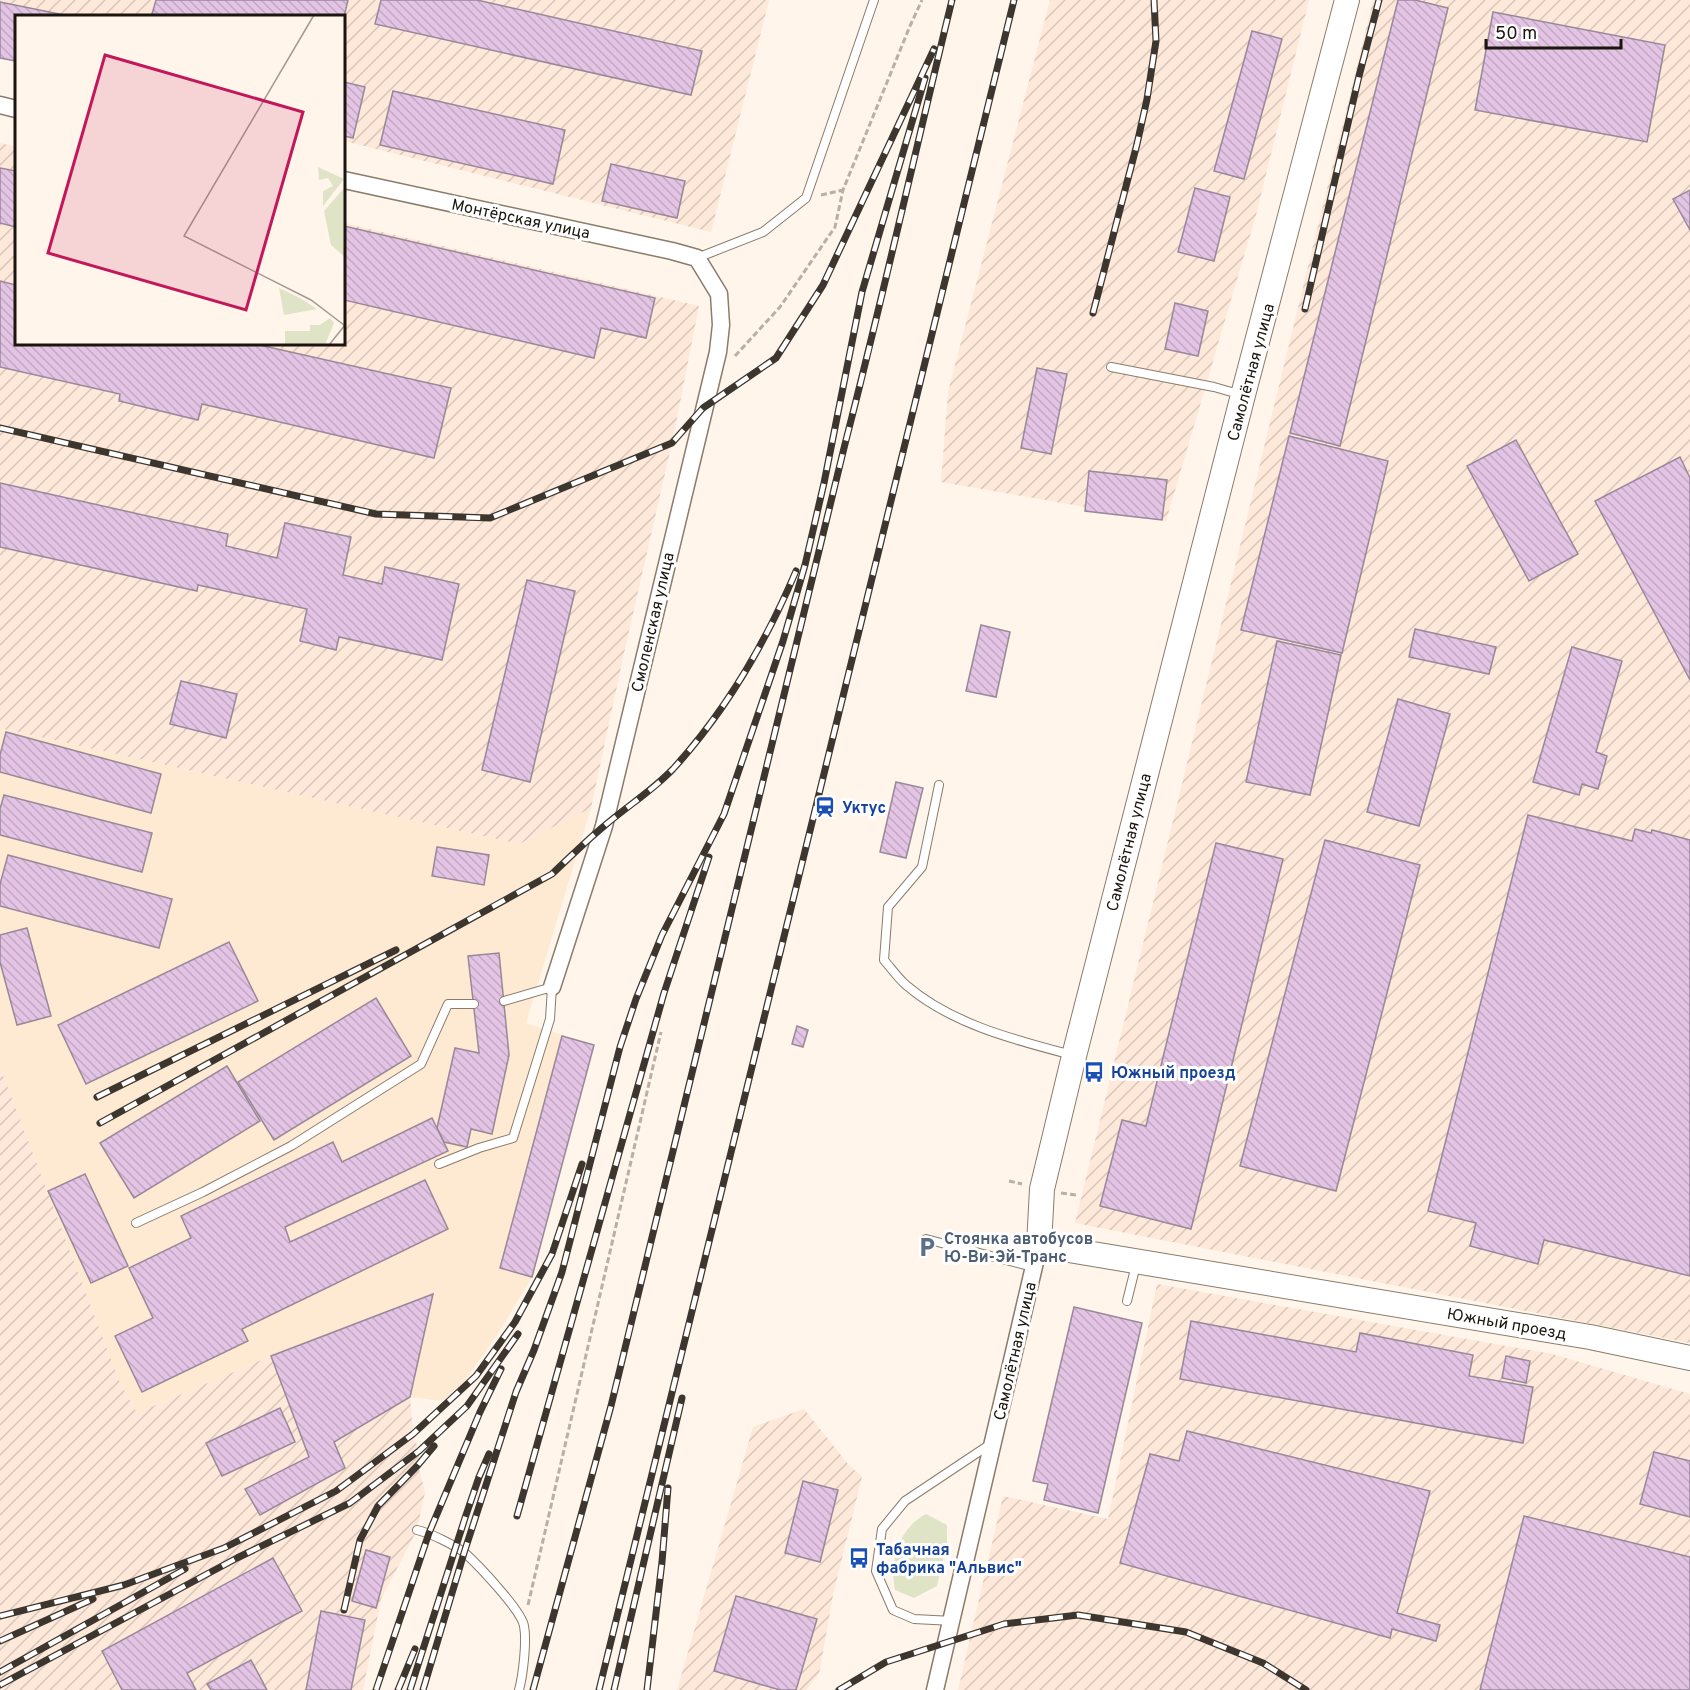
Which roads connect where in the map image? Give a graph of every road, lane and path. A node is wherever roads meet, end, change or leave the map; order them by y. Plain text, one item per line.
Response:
1 (874, 0) edge
2 (922, 0) edge
3 (1347, 0) edge
4 (0, 105) edge
5 (15, 109) edge
6 (345, 180) edge
7 (843, 190) junction
8 (806, 198) junction
9 (697, 258) junction
10 (733, 358) dead end
11 (1111, 367) dead end
12 (1243, 396) junction
13 (939, 785) dead end
14 (552, 987) junction
15 (504, 1001) dead end
16 (474, 1004) dead end
17 (661, 1032) dead end
18 (1074, 1056) junction
19 (440, 1164) dead end
20 (136, 1223) dead end
21 (926, 1239) dead end
22 (1036, 1256) junction
23 (1137, 1261) junction
24 (1126, 1301) dead end
25 (1690, 1358) edge
26 (992, 1443) junction
27 (417, 1530) dead end
28 (953, 1621) junction
29 (524, 1624) junction
30 (519, 1690) edge
31 (935, 1690) edge

1 - 8 lane
2 - 7 path
3 - 12 main road, Самолётная улица
4 - 5 street
6 - 9 street, Монтёрская улица
7 - 8 path
7 - 10 path
8 - 9 lane
9 - 14 street, Смоленская улица
11 - 12 lane
12 - 18 main road, Самолётная улица
13 - 18 lane
14 - 15 lane
14 - 19 lane
16 - 20 lane
17 - 29 path
18 - 22 main road, Самолётная улица
21 - 22 lane
22 - 23 main road, Южный проезд
22 - 26 street, Самолётная улица
23 - 24 lane
23 - 25 main road, Южный проезд
26 - 28 street, Самолётная улица
26 - 28 lane
27 - 29 lane
28 - 31 street, Самолётная улица
29 - 30 lane

